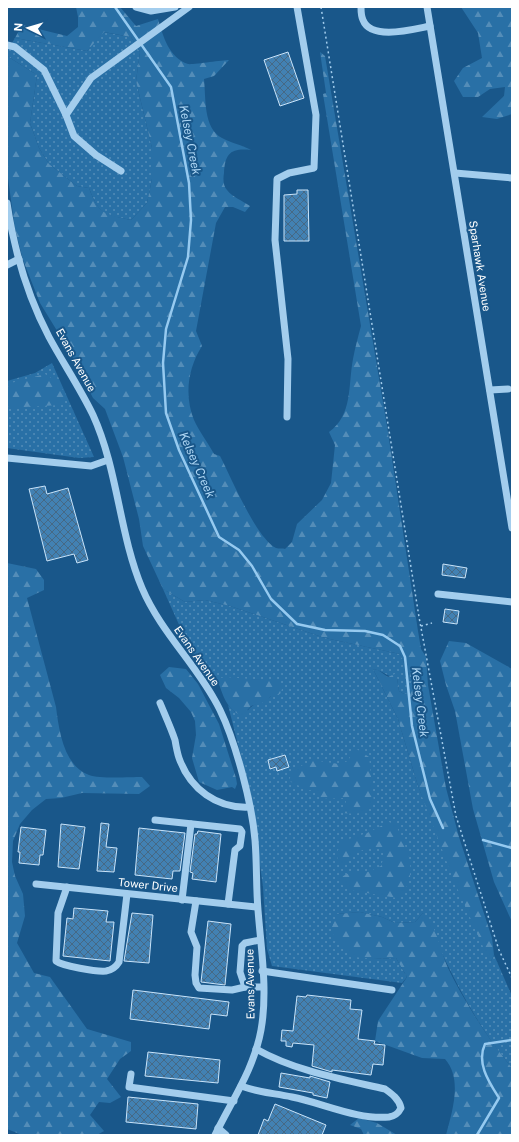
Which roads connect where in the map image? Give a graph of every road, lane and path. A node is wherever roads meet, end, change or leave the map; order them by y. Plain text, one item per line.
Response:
1 (136, 7) edge
2 (175, 7) edge
3 (189, 7) edge
4 (297, 7) edge
5 (321, 7) edge
6 (361, 7) edge
7 (427, 7) edge
8 (430, 26) junction
9 (7, 45) edge
10 (66, 114) junction
11 (121, 171) dead end
12 (455, 173) junction
13 (512, 178) edge
14 (7, 204) edge
15 (19, 259) junction
16 (7, 265) edge
17 (508, 389) dead end
18 (490, 390) junction
19 (287, 417) dead end
20 (7, 458) edge
21 (108, 460) junction
22 (512, 528) edge
23 (438, 594) dead end
24 (512, 602) edge
25 (432, 623) dead end
26 (421, 626) junction
27 (160, 703) dead end
28 (250, 807) junction
29 (155, 820) dead end
30 (191, 824) junction
31 (36, 884) dead end
32 (67, 887) junction
33 (128, 894) junction
34 (182, 900) junction
35 (196, 901) junction
36 (228, 904) junction
37 (257, 907) junction
38 (260, 940) junction
39 (262, 971) junction
40 (512, 978) edge
41 (246, 987) junction
42 (263, 987) junction
43 (392, 990) dead end
44 (256, 1049) junction
45 (130, 1074) dead end
46 (241, 1086) junction
47 (234, 1100) junction
48 (217, 1132) edge
49 (226, 1135) edge

1 - 2 street
3 - 10 street
4 - 19 street
5 - 26 path
6 - 8 street
7 - 8 street, Sparhawk Avenue
8 - 12 street, Sparhawk Avenue
9 - 10 street
10 - 11 street
12 - 13 street
12 - 18 street, Sparhawk Avenue
14 - 15 street, Evans Avenue
15 - 16 street
15 - 21 street, Evans Avenue
17 - 18 street
18 - 22 street, Sparhawk Avenue
20 - 21 street
21 - 28 street, Evans Avenue
23 - 24 street
25 - 26 path
26 - 40 path
27 - 28 street
28 - 37 street, Evans Avenue
29 - 30 street
30 - 34 street
30 - 36 street
31 - 32 street, Tower Drive
32 - 33 street, Tower Drive
32 - 33 street
33 - 34 street, Tower Drive
34 - 35 street, Tower Drive
35 - 36 street, Tower Drive
35 - 41 street
36 - 37 street, Tower Drive
37 - 38 street, Evans Avenue
38 - 39 street, Evans Avenue
38 - 41 street
39 - 42 street, Evans Avenue
39 - 43 street
41 - 42 street
42 - 44 street, Evans Avenue
44 - 46 street, Evans Avenue
44 - 46 street
45 - 47 street
46 - 47 street, Evans Avenue
47 - 48 street, Evans Avenue
48 - 49 street

